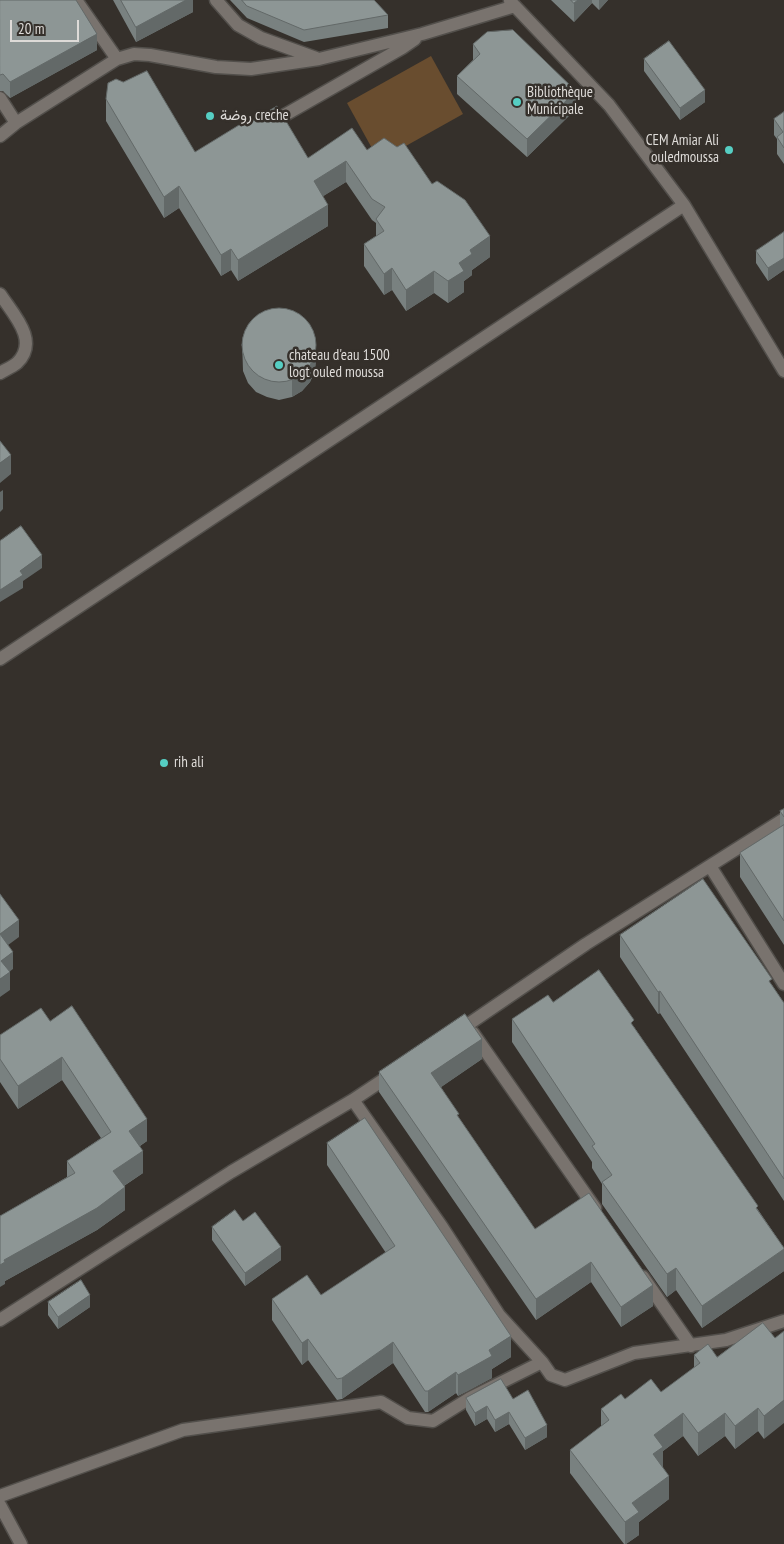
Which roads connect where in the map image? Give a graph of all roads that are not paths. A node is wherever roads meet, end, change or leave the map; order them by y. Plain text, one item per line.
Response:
1 (76, 0) edge
2 (216, 0) edge
3 (512, 3) edge
4 (422, 34) junction
5 (117, 58) junction
6 (319, 59) junction
7 (0, 98) edge
8 (16, 123) junction
9 (255, 132) edge
10 (0, 136) edge
11 (684, 205) junction
12 (0, 294) edge
13 (784, 371) edge
14 (0, 373) edge
15 (0, 659) edge
16 (784, 819) edge
17 (710, 866) junction
18 (784, 984) edge
19 (468, 1025) junction
20 (443, 1041) edge
21 (402, 1068) edge
22 (354, 1100) junction
23 (602, 1218) edge
24 (635, 1266) edge
25 (0, 1320) edge
26 (784, 1322) edge
27 (691, 1346) junction
28 (542, 1362) junction
29 (0, 1496) edge
30 (0, 1505) edge
31 (21, 1544) edge

1 - 5 street
2 - 6 street
3 - 4 street
3 - 11 street
4 - 6 street
4 - 9 street
5 - 6 street
5 - 8 street
7 - 8 street
8 - 10 street
11 - 13 street
11 - 15 street
12 - 14 street
16 - 17 street
17 - 18 street
17 - 19 street
19 - 20 street
19 - 23 street
21 - 22 street
22 - 25 street
22 - 28 street
24 - 27 street
26 - 27 street
27 - 28 street
28 - 29 street
30 - 31 street

